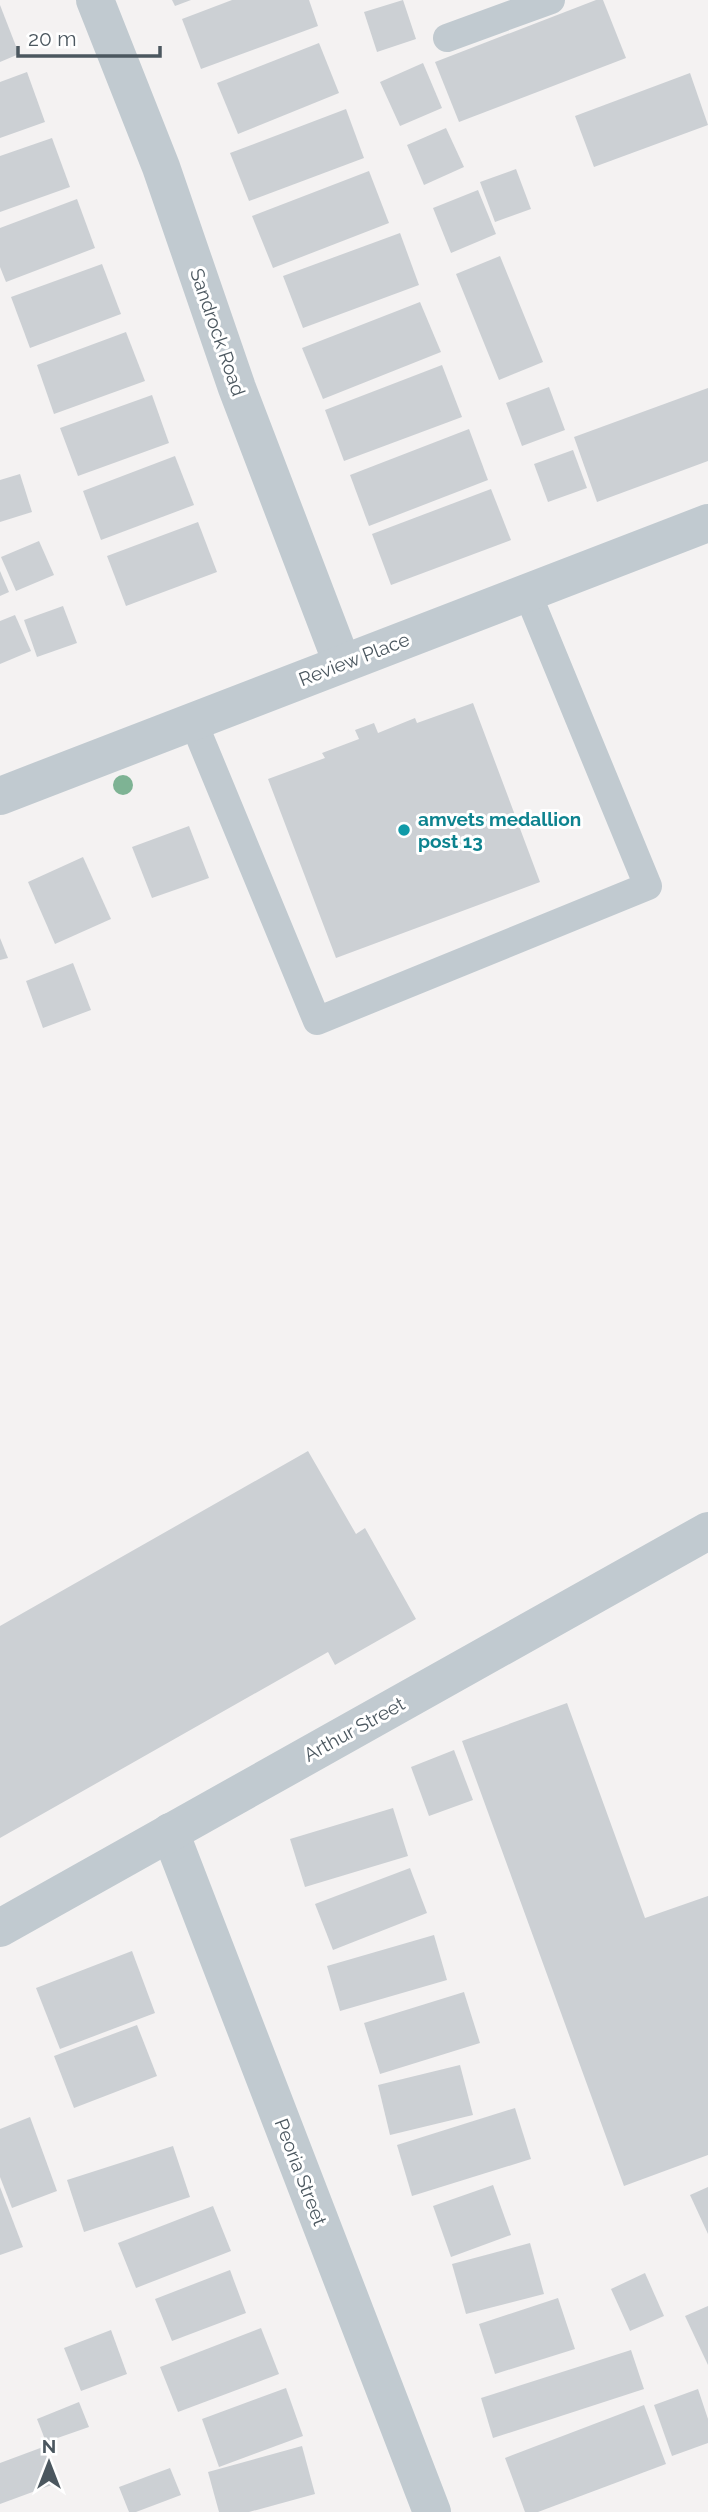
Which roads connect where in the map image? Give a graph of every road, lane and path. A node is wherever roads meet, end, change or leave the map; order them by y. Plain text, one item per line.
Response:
1 (95, 0) edge
2 (551, 0) edge
3 (447, 38) dead end
4 (708, 523) edge
5 (527, 592) junction
6 (342, 663) junction
7 (193, 721) junction
8 (0, 796) edge
9 (708, 1531) edge
10 (170, 1832) junction
11 (0, 1928) edge
12 (432, 2512) edge

1 - 6 street, Sandrock Road
2 - 3 lane
4 - 5 street, Review Place
5 - 6 street, Review Place
5 - 7 lane
6 - 7 street, Review Place
7 - 8 street, Review Place
9 - 10 street, Arthur Street
10 - 11 street, Arthur Street
10 - 12 street, Peoria Street

